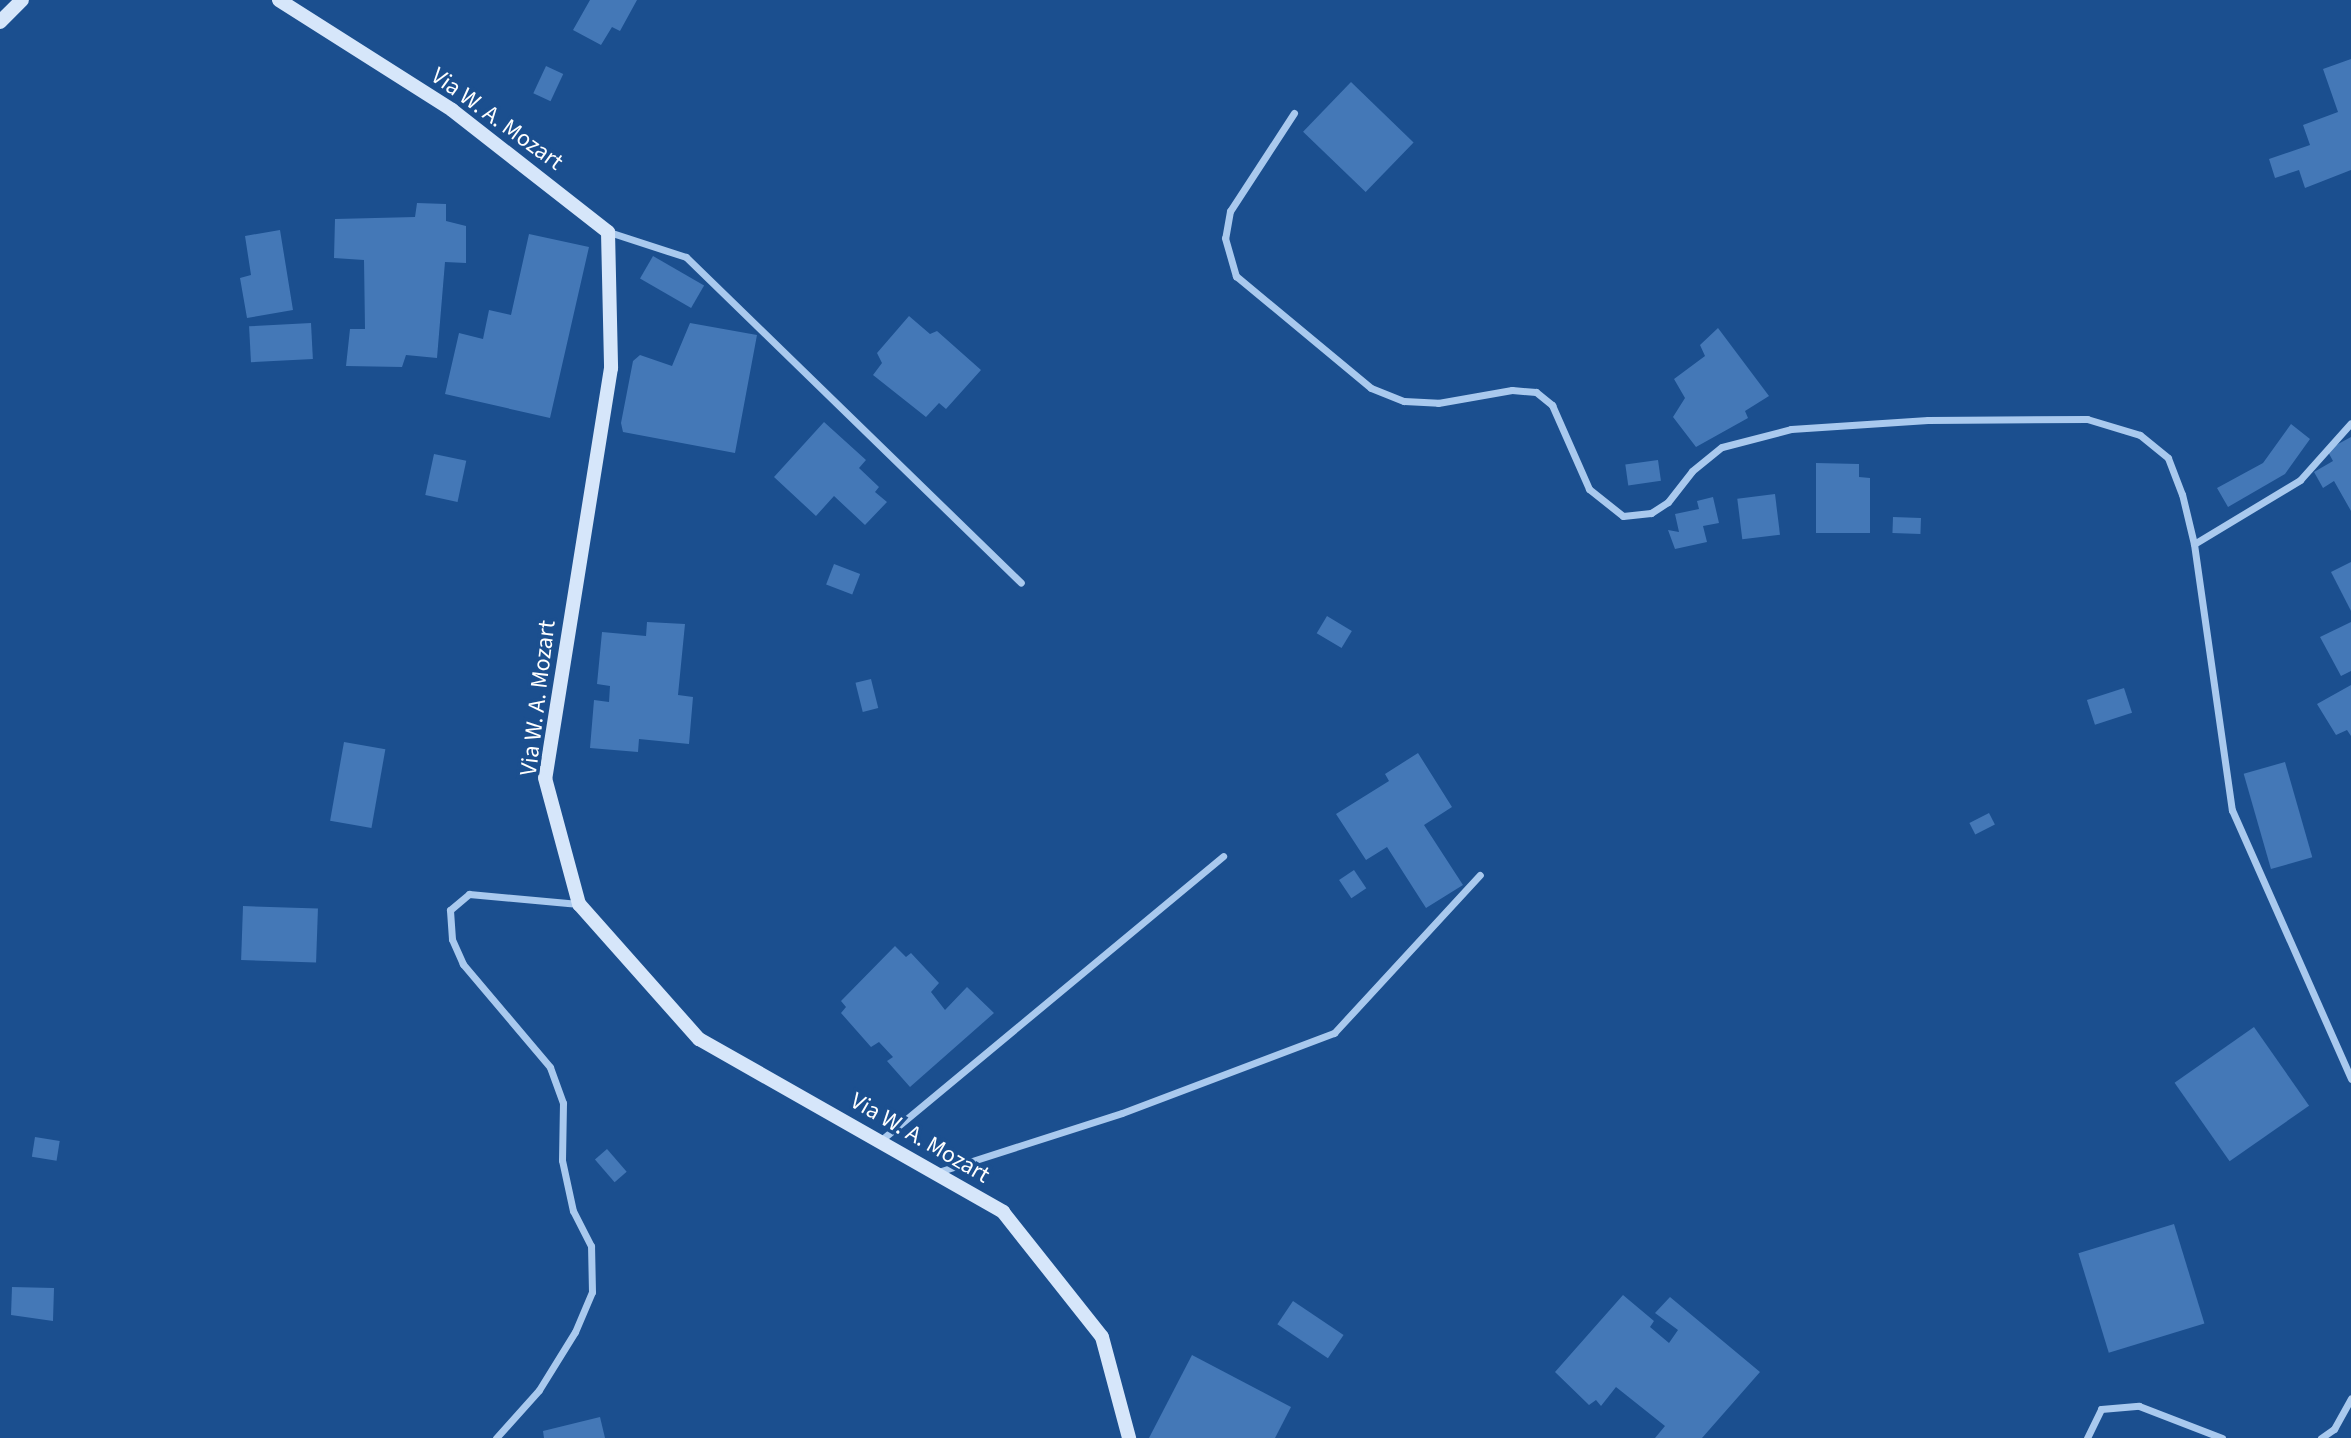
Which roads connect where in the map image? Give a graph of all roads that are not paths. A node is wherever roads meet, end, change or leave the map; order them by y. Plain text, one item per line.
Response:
1 (22, 0) edge
2 (279, 0) edge
3 (0, 22) edge
4 (1294, 113) dead end
5 (608, 232) junction
6 (2351, 423) edge
7 (2194, 544) junction
8 (1021, 583) dead end
9 (1223, 856) dead end
10 (1480, 875) dead end
11 (579, 904) junction
12 (2351, 1079) edge
13 (880, 1142) junction
14 (934, 1173) junction
15 (2351, 1398) edge
16 (496, 1438) edge
17 (1129, 1438) edge
18 (2087, 1438) edge
19 (2222, 1438) edge
20 (2321, 1438) edge

1 - 3 street
2 - 5 street, Via W. A. Mozart
4 - 7 street
5 - 8 street
5 - 11 street, Via W. A. Mozart
6 - 7 street
7 - 12 street
9 - 13 street
10 - 14 street
11 - 13 street, Via W. A. Mozart
11 - 16 street
13 - 14 street, Via W. A. Mozart
14 - 17 street, Via W. A. Mozart
15 - 20 street
18 - 19 street

